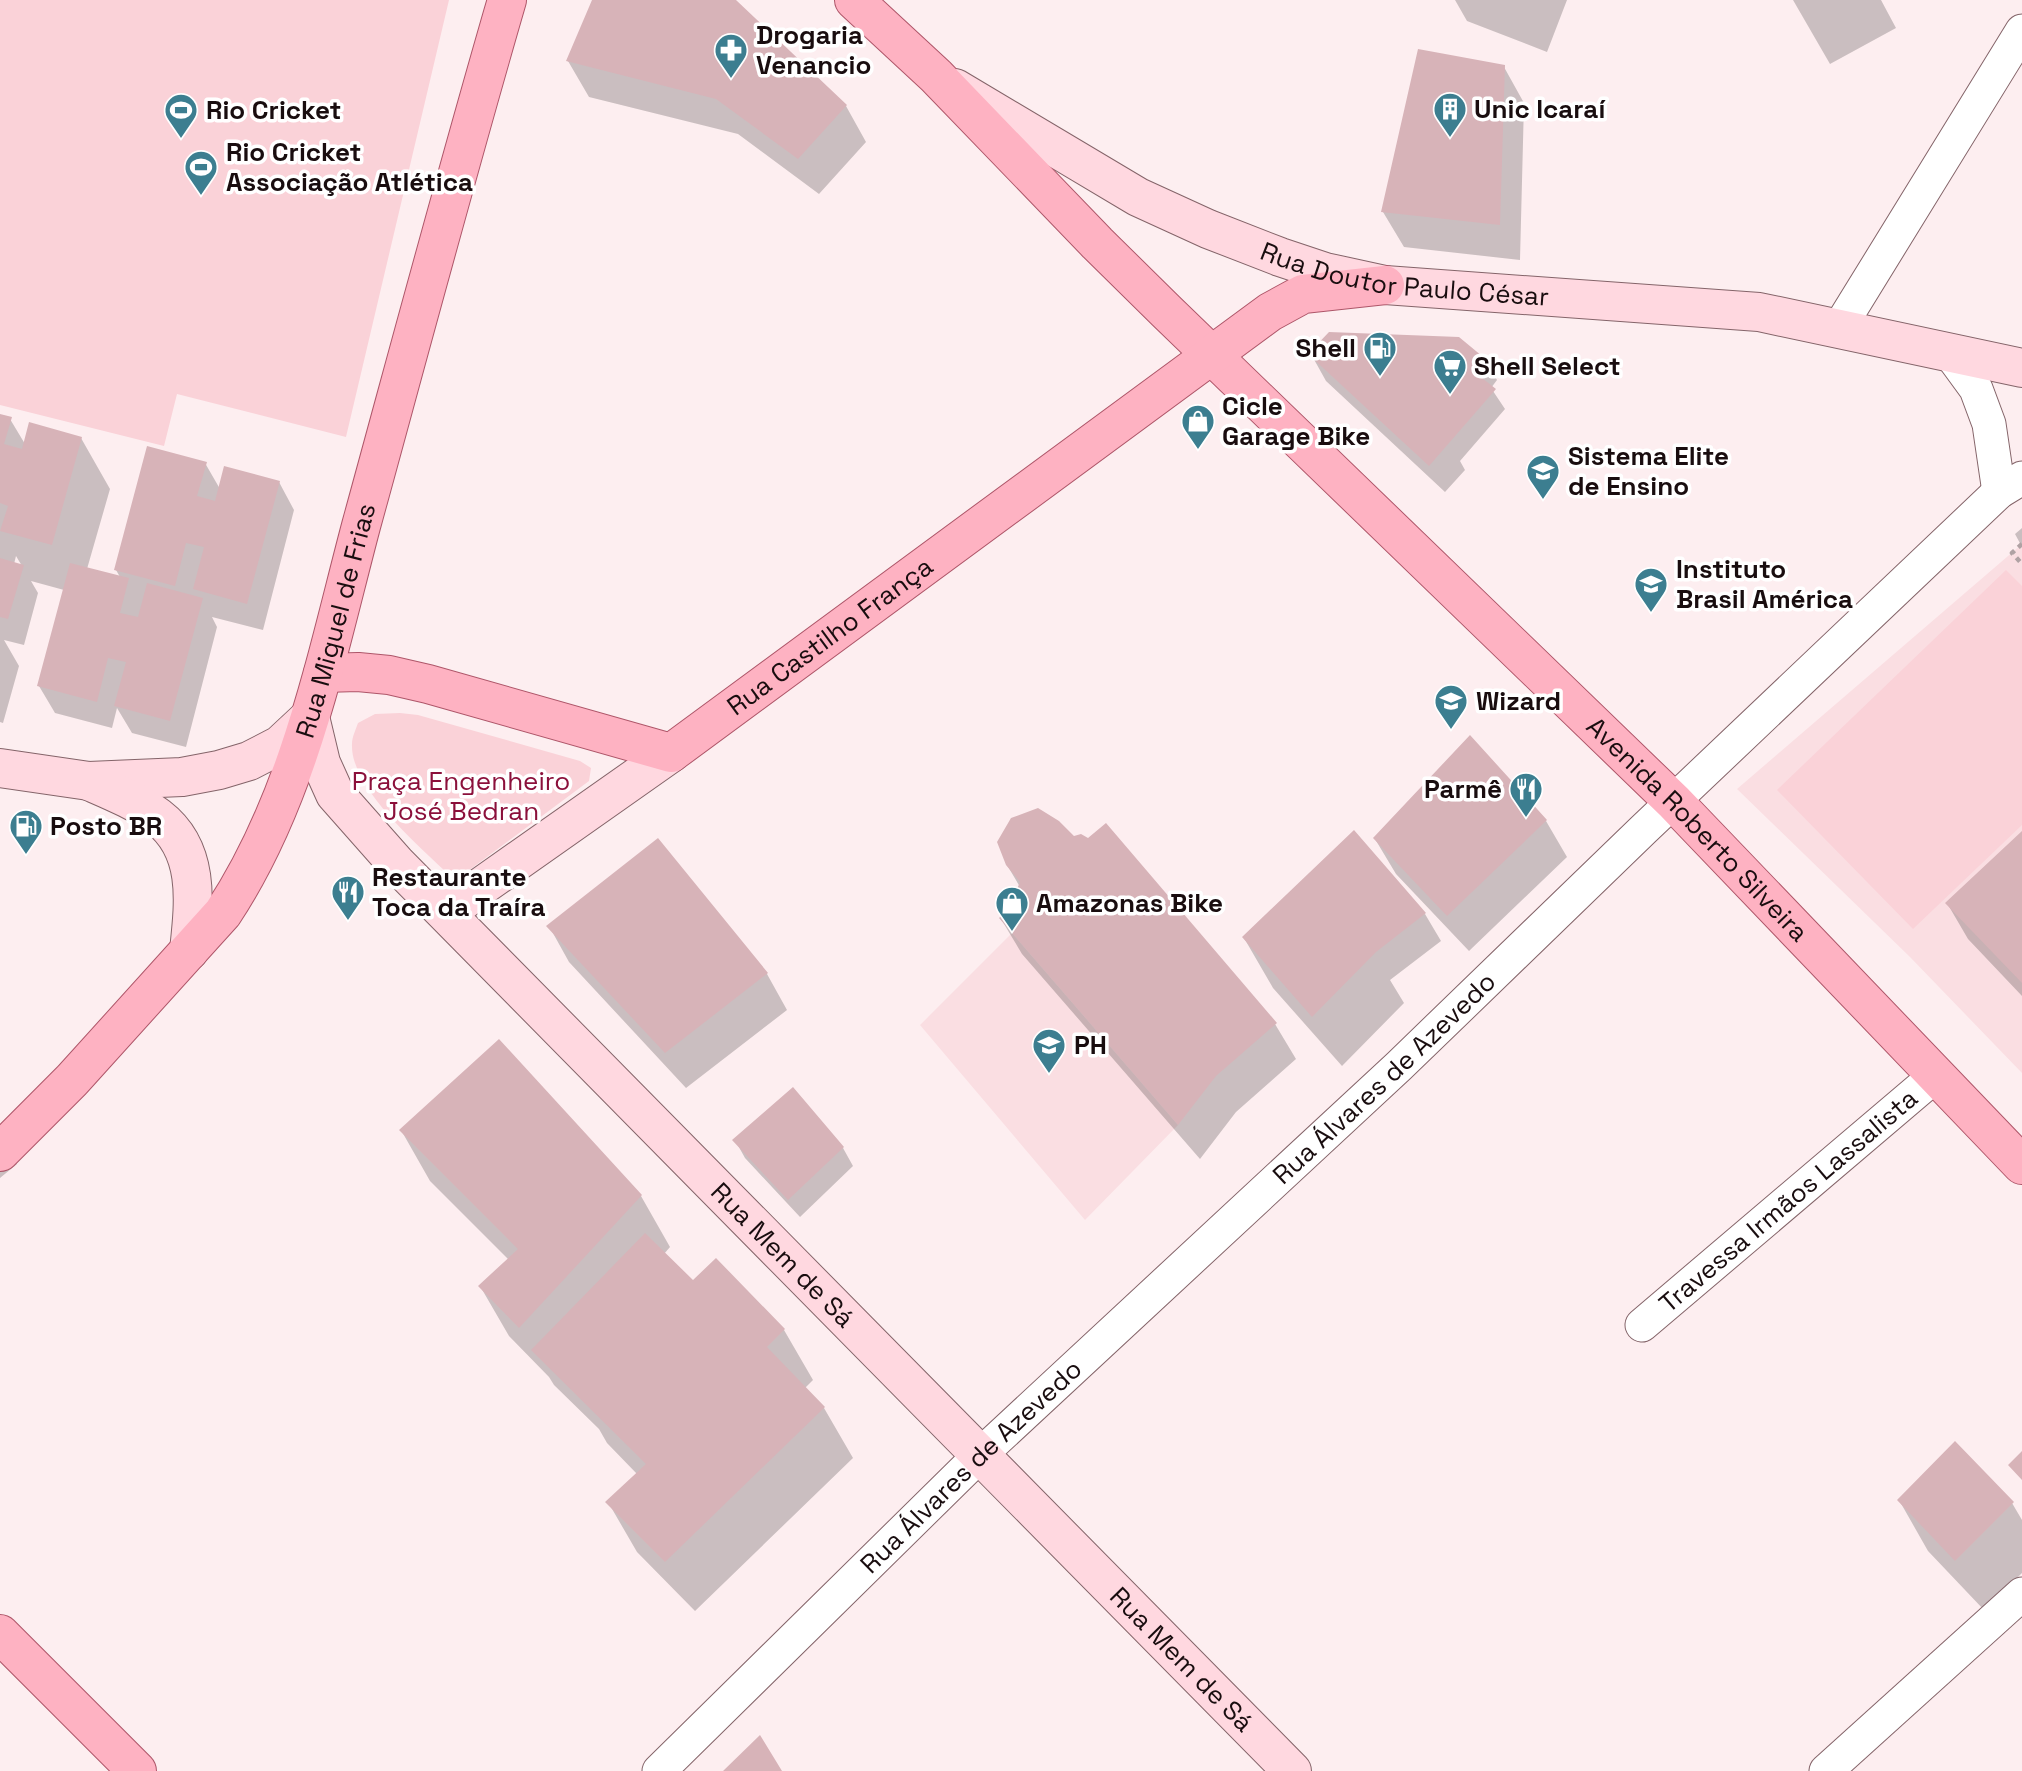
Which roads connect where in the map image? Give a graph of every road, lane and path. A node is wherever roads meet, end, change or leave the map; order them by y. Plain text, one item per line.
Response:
1 (507, 0) edge
2 (854, 0) edge
3 (2022, 31) edge
4 (936, 76) junction
5 (1385, 285) junction
6 (1839, 328) junction
7 (1950, 352) junction
8 (1213, 356) junction
9 (2022, 368) edge
10 (2010, 485) edge
11 (2022, 544) edge
12 (2022, 564) edge
13 (323, 673) junction
14 (310, 717) junction
15 (671, 753) junction
16 (0, 768) edge
17 (89, 781) junction
18 (1674, 802) junction
19 (447, 914) junction
20 (189, 951) junction
21 (1936, 1076) junction
22 (0, 1152) edge
23 (2022, 1165) edge
24 (1642, 1325) dead end
25 (981, 1454) junction
26 (2022, 1594) edge
27 (0, 1634) edge
28 (137, 1771) edge
29 (659, 1771) edge
30 (1292, 1771) edge
31 (1826, 1771) edge

1 - 13 main road, Rua Miguel de Frias
2 - 4 main road, Rua Doutor Paulo César
3 - 6 street
4 - 5 main road, Rua Doutor Paulo César
4 - 8 main road, Avenida Roberto Silveira
5 - 6 main road, Rua Doutor Paulo César
5 - 8 main road, Rua Castilho França
6 - 7 main road, Rua Doutor Paulo César
7 - 9 main road, Rua Doutor Paulo César
7 - 10 street, Rua Álvares de Azevedo
8 - 15 main road, Rua Castilho França
8 - 18 main road, Avenida Roberto Silveira
10 - 18 street, Rua Álvares de Azevedo
11 - 12 path
13 - 14 main road, Rua Miguel de Frias
13 - 15 main road
14 - 17 main road
14 - 19 main road, Rua Mem de Sá
14 - 20 main road, Rua Miguel de Frias
15 - 19 main road, Rua Castilho França
16 - 17 main road
17 - 20 main road
18 - 21 main road, Avenida Roberto Silveira
18 - 25 street, Rua Álvares de Azevedo
19 - 25 main road, Rua Mem de Sá
20 - 22 main road, Rua Miguel de Frias
21 - 23 main road, Avenida Roberto Silveira
21 - 24 street, Travessa Irmãos Lassalista
25 - 29 street, Rua Álvares de Azevedo
25 - 30 main road, Rua Mem de Sá
26 - 31 street
27 - 28 main road

